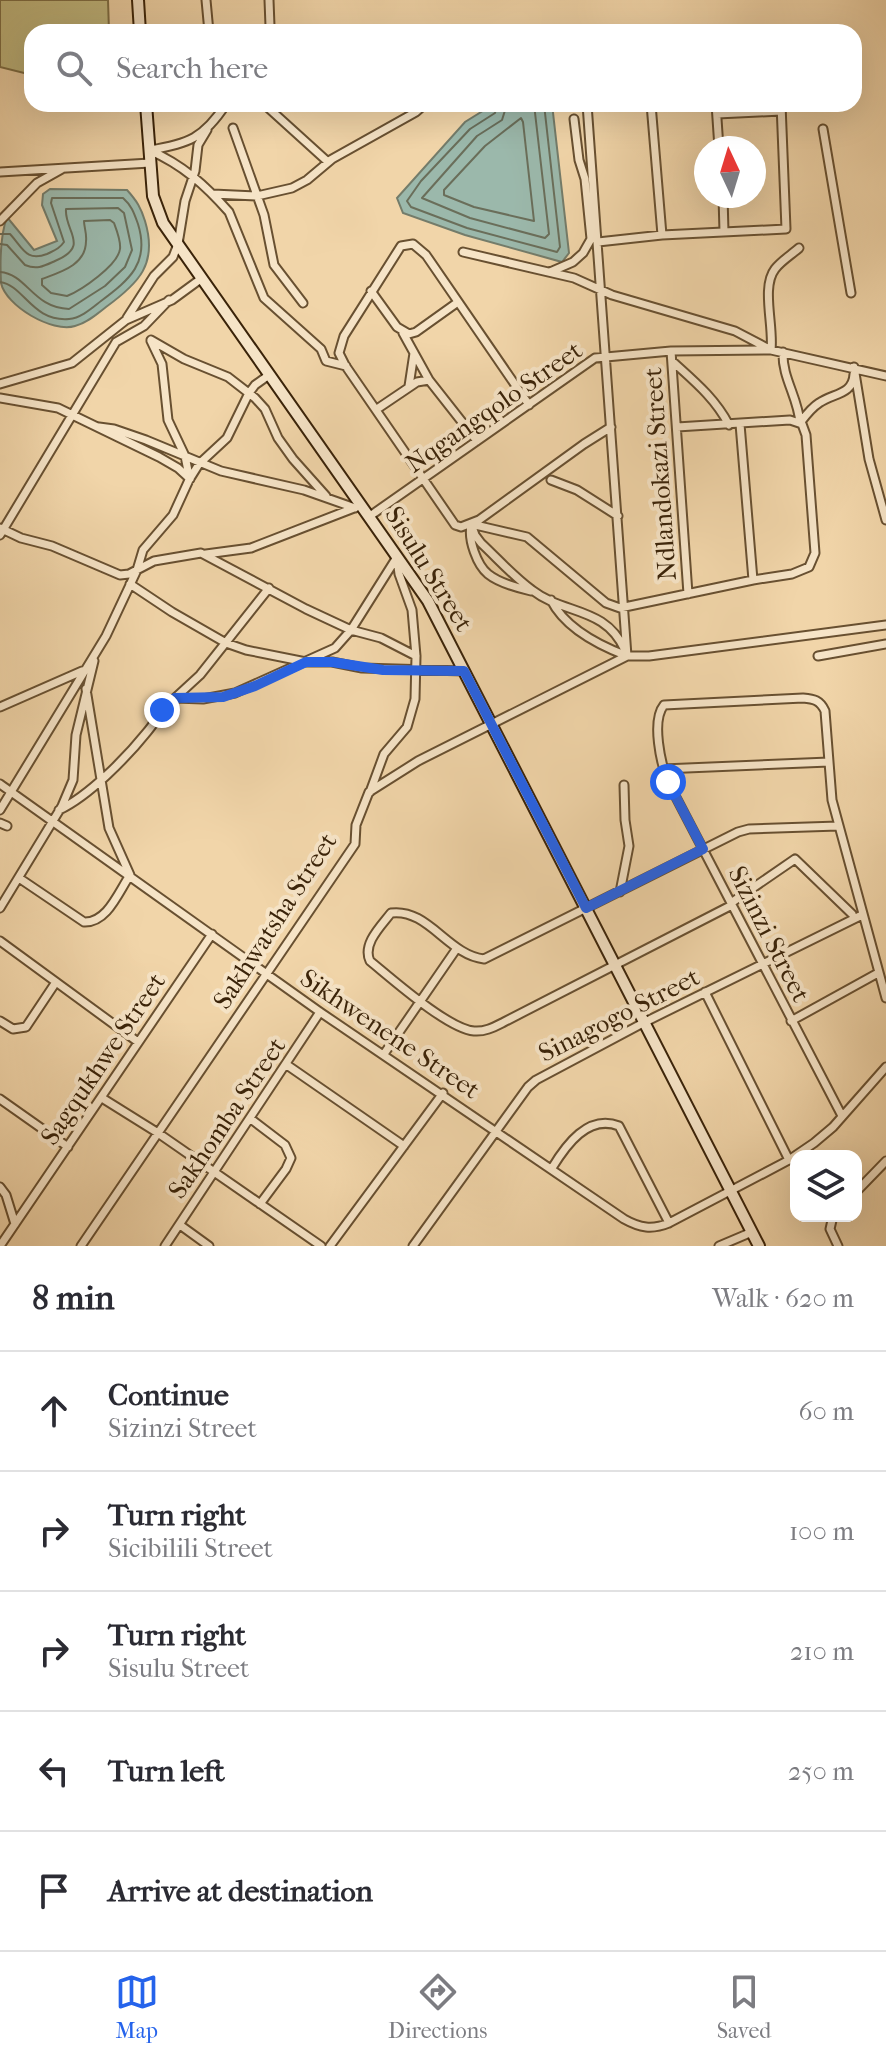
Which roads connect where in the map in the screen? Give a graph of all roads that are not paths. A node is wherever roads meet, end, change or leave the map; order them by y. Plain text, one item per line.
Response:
1 (138, 0) edge
2 (206, 0) edge
3 (269, 0) edge
4 (140, 24) edge
5 (208, 24) edge
6 (270, 24) edge
7 (147, 112) edge
8 (216, 112) edge
9 (221, 112) edge
10 (273, 112) edge
11 (280, 112) edge
12 (416, 112) edge
13 (588, 112) edge
14 (652, 112) edge
15 (738, 112) edge
16 (781, 112) edge
17 (717, 114) joint
18 (217, 118) junction
19 (574, 119) dead end
20 (287, 124) junction
21 (233, 128) dead end
22 (823, 129) dead end
23 (207, 130) junction
24 (718, 136) edge
25 (149, 150) junction
26 (328, 162) junction
27 (150, 163) junction
28 (65, 167) junction
29 (0, 172) edge
30 (193, 177) junction
31 (213, 194) junction
32 (257, 196) junction
33 (723, 208) edge
34 (0, 221) edge
35 (724, 232) junction
36 (662, 235) junction
37 (598, 242) junction
38 (178, 244) junction
39 (799, 248) dead end
40 (463, 252) dead end
41 (548, 272) junction
42 (202, 278) junction
43 (371, 291) junction
44 (601, 292) junction
45 (851, 293) dead end
46 (169, 300) junction
47 (458, 302) junction
48 (303, 303) dead end
49 (126, 320) junction
50 (403, 332) junction
51 (771, 350) junction
52 (414, 351) junction
53 (671, 351) junction
54 (783, 352) junction
55 (606, 356) junction
56 (672, 361) junction
57 (346, 366) junction
58 (854, 367) junction
59 (269, 375) junction
60 (886, 376) edge
61 (429, 380) junction
62 (0, 384) edge
63 (409, 386) junction
64 (249, 393) junction
65 (0, 398) edge
66 (529, 405) junction
67 (377, 409) junction
68 (72, 414) junction
69 (800, 423) junction
70 (740, 424) junction
71 (729, 425) junction
72 (99, 427) junction
73 (611, 427) junction
74 (677, 427) junction
75 (477, 441) junction
76 (185, 455) junction
77 (201, 463) junction
78 (425, 478) junction
79 (190, 479) junction
80 (551, 480) dead end
81 (326, 497) junction
82 (363, 512) junction
83 (618, 516) junction
84 (886, 520) edge
85 (471, 524) junction
86 (886, 527) edge
87 (1, 531) edge
88 (204, 554) junction
89 (397, 557) junction
90 (137, 570) junction
91 (753, 580) junction
92 (130, 584) junction
93 (269, 588) junction
94 (534, 592) junction
95 (688, 594) junction
96 (551, 600) junction
97 (624, 607) junction
98 (886, 625) edge
99 (351, 630) junction
100 (226, 643) junction
101 (886, 644) edge
102 (96, 654) junction
103 (416, 656) junction
104 (627, 656) junction
105 (818, 656) dead end
106 (306, 662) junction
107 (85, 670) junction
108 (416, 670) junction
109 (464, 671) junction
110 (86, 689) junction
111 (175, 698) junction
112 (0, 707) edge
113 (492, 723) junction
114 (829, 762) junction
115 (663, 769) junction
116 (101, 779) junction
117 (0, 784) edge
118 (624, 785) dead end
119 (12, 792) junction
120 (369, 792) junction
121 (0, 810) edge
122 (59, 810) junction
123 (53, 820) junction
124 (838, 826) junction
125 (703, 849) junction
126 (130, 875) junction
127 (19, 878) junction
128 (620, 892) junction
129 (732, 904) junction
130 (0, 908) edge
131 (586, 908) junction
132 (852, 914) dead end
133 (862, 915) junction
134 (212, 934) junction
135 (0, 941) edge
136 (457, 948) junction
137 (615, 965) junction
138 (762, 965) junction
139 (265, 973) junction
140 (878, 973) junction
141 (56, 982) junction
142 (705, 992) junction
143 (886, 998) edge
144 (419, 1001) junction
145 (320, 1012) junction
146 (0, 1021) edge
147 (791, 1021) junction
148 (645, 1022) junction
149 (138, 1042) junction
150 (384, 1054) junction
151 (287, 1065) junction
152 (886, 1067) edge
153 (443, 1093) junction
154 (102, 1098) junction
155 (0, 1099) edge
156 (842, 1116) junction
157 (251, 1119) junction
158 (497, 1131) junction
159 (158, 1133) junction
160 (404, 1146) junction
161 (68, 1147) junction
162 (789, 1160) junction
163 (886, 1161) edge
164 (552, 1168) junction
165 (213, 1173) junction
166 (862, 1186) edge
167 (0, 1187) edge
168 (730, 1190) junction
169 (260, 1204) junction
170 (832, 1222) edge
171 (669, 1223) junction
172 (15, 1224) junction
173 (180, 1225) junction
174 (752, 1232) junction
175 (0, 1246) edge
176 (81, 1246) edge
177 (165, 1246) edge
178 (209, 1246) edge
179 (321, 1246) edge
180 (330, 1246) edge
181 (413, 1246) edge
182 (719, 1246) edge
183 (759, 1246) edge
184 (838, 1246) edge

1 - 4 street
2 - 5 street
3 - 6 street
7 - 25 street, Sisulu Street
8 - 18 street
9 - 18 street
10 - 20 street
11 - 20 street
12 - 26 street
13 - 37 street
14 - 36 street
15 - 17 street
16 - 35 street
17 - 24 street
18 - 23 street
19 - 41 street
20 - 26 street
21 - 32 street
22 - 45 street
23 - 25 street
23 - 30 street
25 - 27 street, Sisulu Street
25 - 30 street
26 - 32 street
27 - 28 street
27 - 38 street, Sisulu Street
28 - 29 street
28 - 34 street
30 - 31 street
30 - 38 street
31 - 32 street
31 - 57 street
32 - 48 street
33 - 35 street
35 - 36 street
36 - 37 street
37 - 44 street
38 - 42 street, Sisulu Street
38 - 49 street
39 - 51 street
40 - 41 street
41 - 44 street
42 - 46 street
42 - 59 street, Sisulu Street
43 - 47 street
43 - 50 street
43 - 57 street
44 - 51 street
44 - 55 street
46 - 49 street
46 - 68 street
47 - 50 street
47 - 66 street
49 - 62 street
50 - 52 street
51 - 53 street, Nqgangqolo Street
51 - 54 street, Nqgangqolo Street
52 - 61 street
52 - 63 street
53 - 55 street, Nqgangqolo Street
53 - 56 street, Ndlandokazi Street
54 - 58 street, Nqgangqolo Street
54 - 69 street
55 - 66 street, Nqgangqolo Street
55 - 73 street
56 - 71 street
56 - 74 street, Ndlandokazi Street
57 - 67 street
58 - 60 street, Nqgangqolo Street
58 - 69 street
58 - 84 street
59 - 64 street
59 - 82 street, Sisulu Street
61 - 63 street
61 - 75 street
63 - 67 street
64 - 76 street
64 - 77 street
64 - 81 street
65 - 68 street
66 - 75 street, Nqgangqolo Street
67 - 78 street
68 - 72 street
68 - 87 street
69 - 70 street
69 - 91 street
70 - 71 street
70 - 91 street
71 - 74 street
72 - 76 street
72 - 79 street
73 - 83 street
73 - 85 street
74 - 95 street, Ndlandokazi Street
75 - 78 street, Nqgangqolo Street
76 - 77 street
76 - 79 street
77 - 79 street
77 - 81 street
78 - 82 street, Nqgangqolo Street
78 - 85 street
79 - 90 street
80 - 83 street
81 - 82 street
82 - 88 street, Nqgangqolo Street
82 - 89 street, Sisulu Street
83 - 97 street
84 - 86 street
85 - 94 street
85 - 94 street
85 - 97 street
87 - 90 street
88 - 90 street, Nqgangqolo Street
88 - 93 street
89 - 99 street
89 - 103 street, Sakhwatsha Street
89 - 109 street, Sisulu Street
90 - 92 street
91 - 95 street
92 - 100 street
92 - 102 street
93 - 99 street
93 - 100 street
94 - 96 street
95 - 97 street
96 - 104 street
96 - 104 street
97 - 104 street
98 - 104 street
99 - 103 street
99 - 106 street
100 - 106 street
100 - 111 street
101 - 105 street
102 - 107 street
102 - 110 street
103 - 108 street, Sakhwatsha Street
104 - 113 street
106 - 108 street
106 - 111 street
107 - 112 street
107 - 119 street
108 - 109 street
108 - 120 street, Sakhwatsha Street
109 - 113 street, Sisulu Street
110 - 116 street
110 - 122 street
111 - 116 street
113 - 120 street
113 - 131 street, Sisulu Street
114 - 115 street
114 - 115 street, Sizinzi Street
114 - 124 street, Sizinzi Street
115 - 125 street, Sizinzi Street
116 - 122 street
116 - 126 street
117 - 119 street, Sikhwenene Street
118 - 128 street
119 - 121 street
119 - 123 street, Sikhwenene Street
120 - 139 street, Sakhwatsha Street
122 - 123 street
123 - 126 street, Sikhwenene Street
123 - 127 street
124 - 125 street
124 - 133 street, Sizinzi Street
125 - 128 street
125 - 129 street, Sizinzi Street
126 - 127 street
126 - 134 street, Sikhwenene Street
127 - 130 street
128 - 131 street
129 - 132 street
129 - 137 street
129 - 138 street, Sizinzi Street
131 - 136 street
131 - 137 street, Sisulu Street
133 - 138 street, Sinagogo Street
133 - 140 street, Sizinzi Street
134 - 139 street, Sikhwenene Street
134 - 149 street, Sagqukhwe Street
135 - 141 street
136 - 144 street
136 - 144 street
137 - 144 street
137 - 148 street, Sisulu Street
138 - 142 street, Sinagogo Street
138 - 147 street, Sizinzi Street
139 - 145 street, Sikhwenene Street
139 - 159 street, Sakhwatsha Street
140 - 143 street, Sizinzi Street
140 - 147 street
141 - 146 street
141 - 149 street
142 - 148 street, Sinagogo Street
142 - 162 street
144 - 150 street
145 - 150 street, Sikhwenene Street
145 - 151 street, Sakhomba Street
147 - 156 street, Sizinzi Street
148 - 158 street, Sinagogo Street
148 - 168 street, Sisulu Street
149 - 154 street, Sagqukhwe Street
150 - 153 street, Sikhwenene Street
151 - 157 street, Sakhomba Street
151 - 160 street
152 - 156 street
153 - 158 street, Sikhwenene Street
153 - 160 street
154 - 159 street
154 - 161 street, Sagqukhwe Street
155 - 161 street
156 - 162 street
157 - 165 street, Sakhomba Street
157 - 169 street
158 - 164 street, Sikhwenene Street
158 - 181 street, Sinagogo Street
159 - 165 street
159 - 176 street, Sakhwatsha Street
160 - 180 street
161 - 172 street, Sagqukhwe Street
162 - 168 street
163 - 166 street
164 - 171 street, Sikhwenene Street
164 - 171 street
165 - 169 street
165 - 173 street, Sakhomba Street
167 - 172 street
168 - 171 street, Sikhwenene Street
168 - 174 street, Sisulu Street
169 - 179 street
170 - 184 street
172 - 175 street, Sagqukhwe Street
173 - 177 street, Sakhomba Street
173 - 178 street
174 - 182 street
174 - 183 street, Sisulu Street

